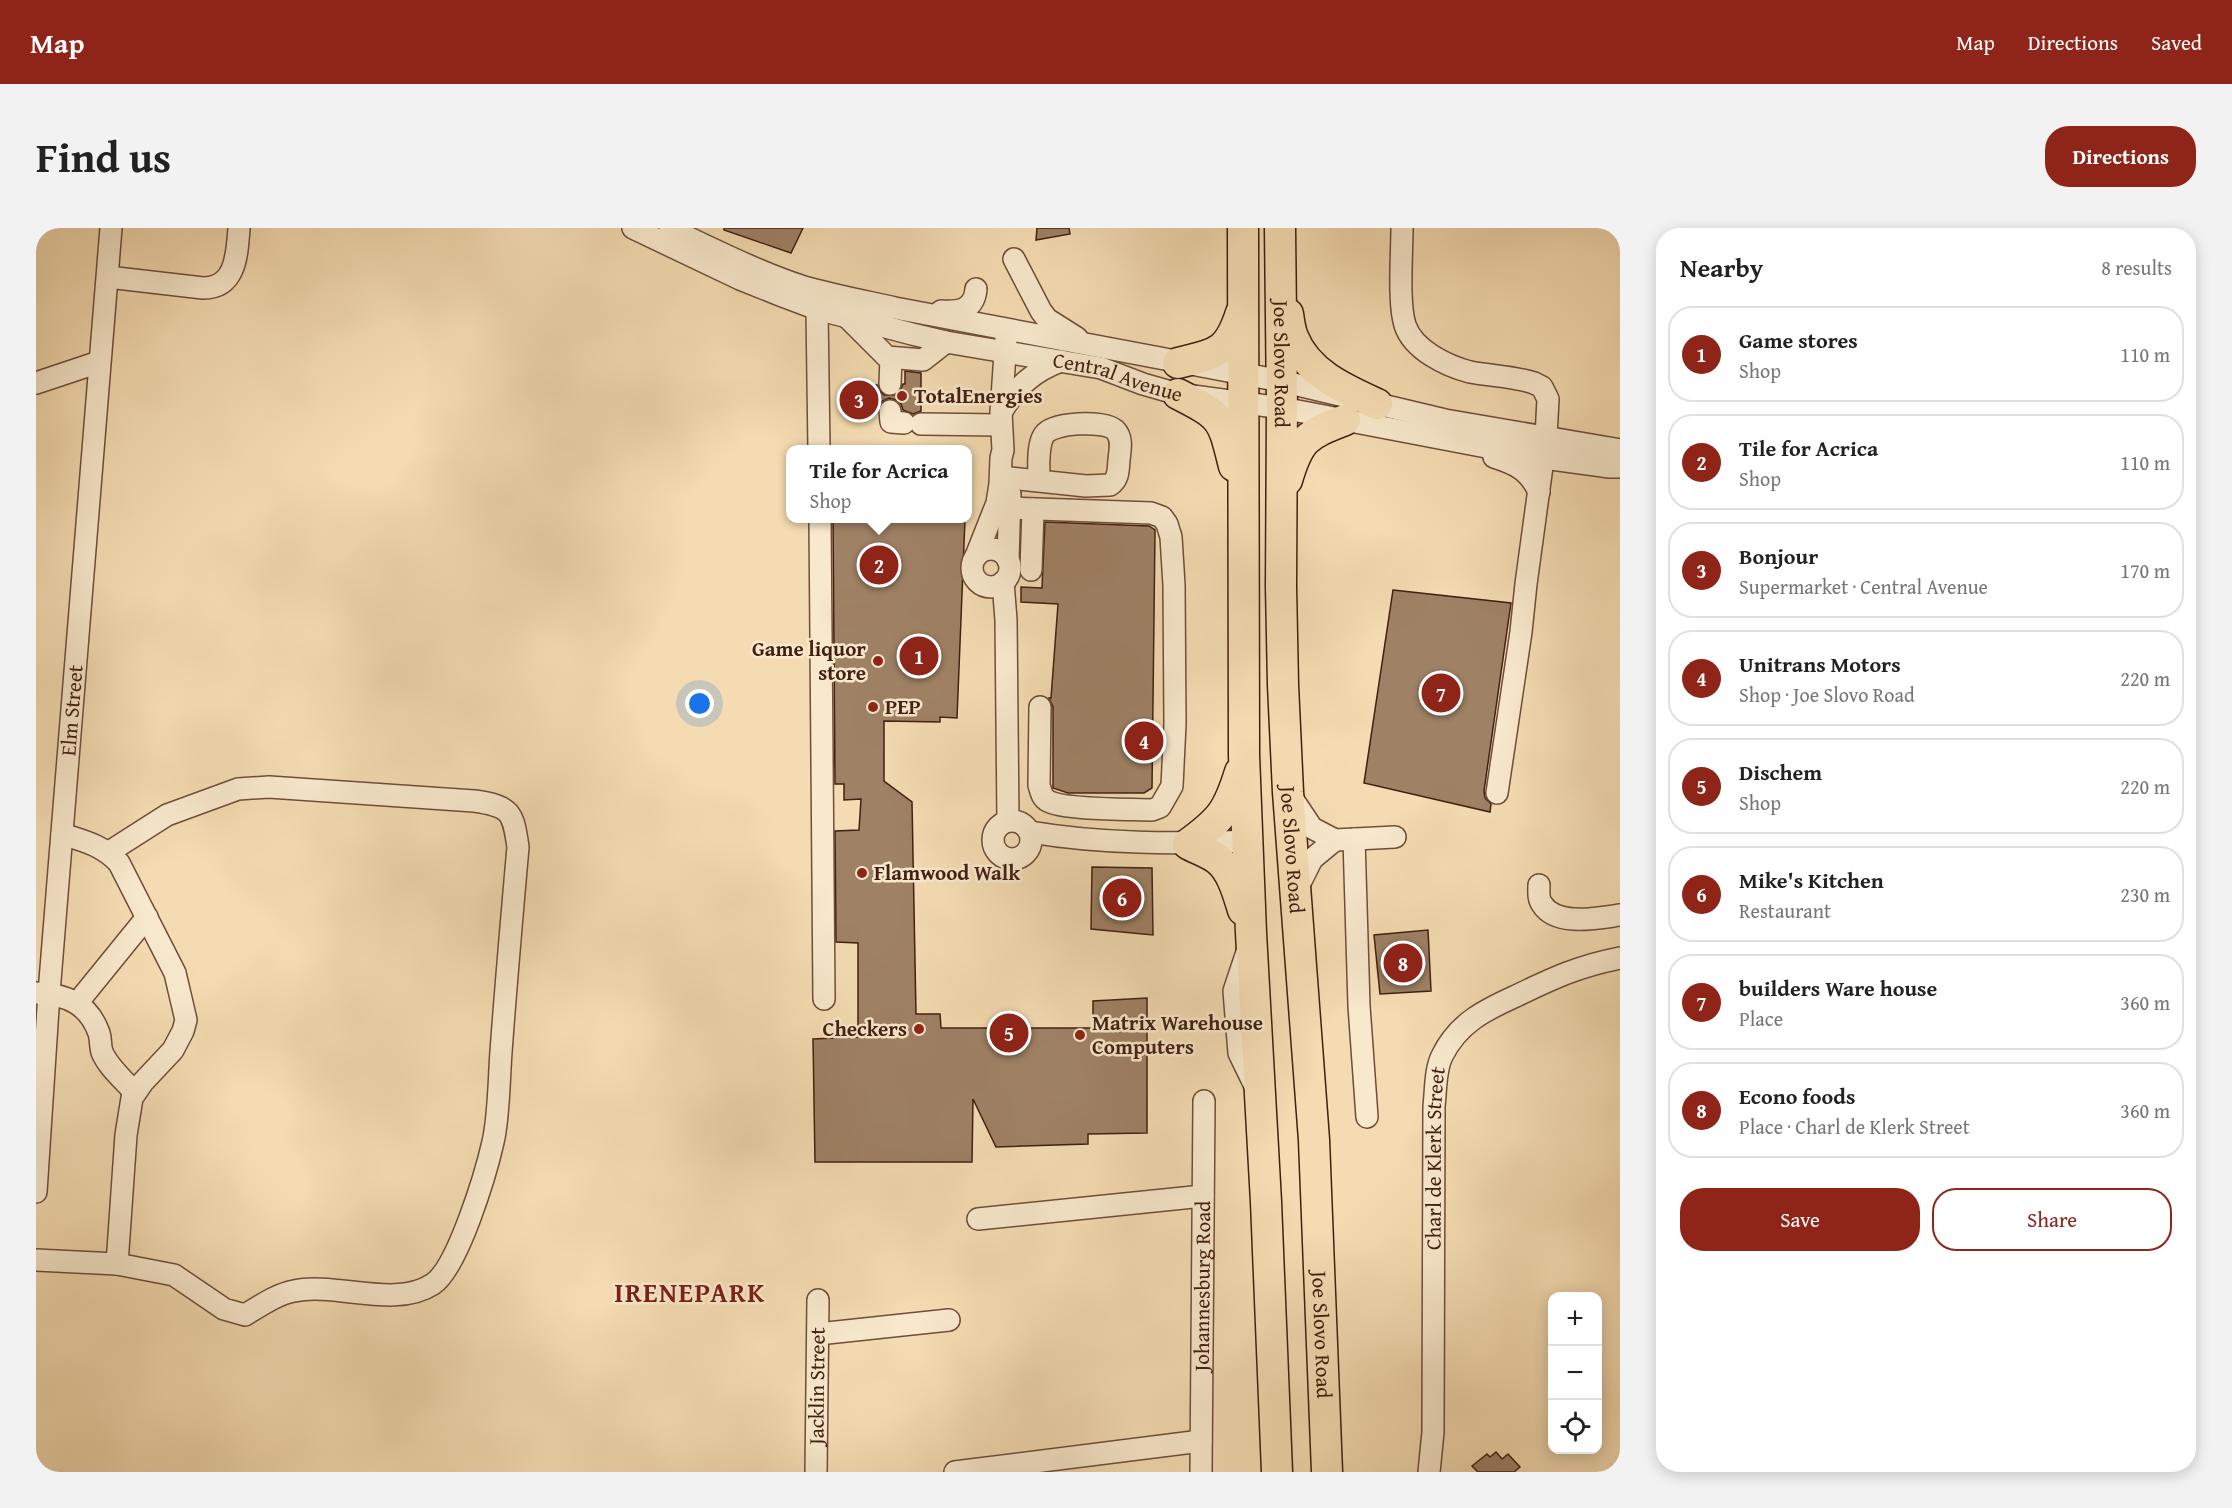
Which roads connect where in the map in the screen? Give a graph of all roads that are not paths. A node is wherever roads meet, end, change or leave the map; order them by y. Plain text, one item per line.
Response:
1 (111, 228) edge
2 (239, 228) edge
3 (633, 228) edge
4 (667, 228) edge
5 (1243, 228) edge
6 (1280, 228) edge
7 (1402, 228) edge
8 (1014, 259) dead end
9 (108, 277) junction
10 (1280, 279) junction
11 (976, 290) dead end
12 (895, 308) junction
13 (1243, 308) junction
14 (817, 309) junction
15 (847, 317) junction
16 (1008, 329) junction
17 (946, 342) junction
18 (1087, 345) junction
19 (1004, 352) junction
20 (891, 358) junction
21 (1062, 360) junction
22 (99, 362) junction
23 (1179, 363) junction
24 (1244, 374) junction
25 (36, 383) edge
26 (890, 384) dead end
27 (1178, 394) junction
28 (1282, 394) junction
29 (1243, 404) junction
30 (1377, 404) junction
31 (1001, 418) junction
32 (905, 419) dead end
33 (1345, 420) junction
34 (1426, 436) junction
35 (819, 445) edge
36 (1545, 448) junction
37 (1003, 450) junction
38 (1617, 461) edge
39 (1010, 478) junction
40 (1039, 480) dead end
41 (1539, 491) junction
42 (1282, 500) junction
43 (1011, 508) junction
44 (1034, 508) junction
45 (1244, 510) junction
46 (820, 523) edge
47 (976, 556) junction
48 (1008, 560) junction
49 (1031, 570) dead end
50 (997, 584) junction
51 (1040, 707) dead end
52 (1244, 755) junction
53 (1288, 792) junction
54 (1497, 793) dead end
55 (1095, 807) junction
56 (62, 834) junction
57 (1395, 837) dead end
58 (1345, 839) junction
59 (1094, 840) junction
60 (1248, 841) junction
61 (1188, 844) junction
62 (109, 852) junction
63 (1539, 885) dead end
64 (1296, 891) junction
65 (1620, 915) edge
66 (147, 917) junction
67 (1251, 936) junction
68 (1620, 958) edge
69 (42, 993) edge
70 (824, 999) dead end
71 (78, 1002) junction
72 (134, 1092) junction
73 (1204, 1101) dead end
74 (1367, 1117) dead end
75 (36, 1192) edge
76 (1203, 1196) junction
77 (978, 1219) dead end
78 (36, 1260) edge
79 (117, 1264) junction
80 (818, 1300) dead end
81 (948, 1320) dead end
82 (818, 1334) junction
83 (1201, 1441) junction
84 (816, 1472) edge
85 (956, 1472) edge
86 (1201, 1472) edge
87 (1278, 1472) edge
88 (1327, 1472) edge
89 (1429, 1472) edge

1 - 9 street, Elm Street
2 - 9 street
3 - 14 street, Central Avenue
4 - 12 street, Central Avenue
5 - 13 highway, Joe Slovo Road
6 - 10 highway, Joe Slovo Road
7 - 36 street
8 - 18 street
9 - 22 street, Elm Street
10 - 28 highway, Joe Slovo Road
10 - 30 highway
11 - 12 street
12 - 16 street, Central Avenue
13 - 23 highway
13 - 24 highway, Joe Slovo Road
14 - 15 street, Central Avenue
14 - 35 street
15 - 17 street, Central Avenue
15 - 20 street
16 - 18 street, Central Avenue
16 - 19 street
17 - 19 street, Central Avenue
17 - 20 street
18 - 23 street, Central Avenue
19 - 21 street, Central Avenue
19 - 31 street
20 - 26 street
21 - 27 street, Central Avenue
21 - 31 street
22 - 25 street
22 - 56 street, Elm Street
23 - 24 street, Central Avenue
24 - 28 street, Central Avenue
24 - 29 highway, Joe Slovo Road
27 - 29 street, Central Avenue
27 - 45 highway
28 - 29 street, Central Avenue
28 - 30 street, Central Avenue
28 - 33 street, Central Avenue
28 - 42 highway, Joe Slovo Road
29 - 45 highway, Joe Slovo Road
30 - 36 street, Central Avenue
31 - 32 street
31 - 37 street
33 - 34 street, Central Avenue
33 - 42 highway
34 - 36 street, Central Avenue
34 - 41 street
36 - 38 street, Central Avenue
36 - 41 street
37 - 39 street
37 - 47 street
38 - 41 street
39 - 40 street
39 - 43 street
41 - 54 street
42 - 53 highway, Joe Slovo Road
43 - 44 street
43 - 48 street
44 - 49 street
44 - 55 street
45 - 52 highway, Joe Slovo Road
46 - 70 street
47 - 48 street
47 - 50 street
48 - 50 street
50 - 59 street
51 - 55 street
52 - 60 highway, Joe Slovo Road
52 - 61 highway
53 - 58 street
53 - 60 highway
53 - 64 highway, Joe Slovo Road
55 - 59 street
56 - 62 street
56 - 69 street, Elm Street
57 - 58 street
58 - 64 street
58 - 74 street
59 - 61 street
60 - 61 street
60 - 67 highway, Joe Slovo Road
61 - 67 highway
62 - 66 street
62 - 79 street
63 - 65 street
64 - 88 highway, Joe Slovo Road
66 - 71 street
66 - 72 street
67 - 87 highway, Joe Slovo Road
68 - 89 street, Charl de Klerk Street
69 - 71 street
69 - 75 street, Elm Street
71 - 72 street
72 - 79 street
73 - 76 street, Johannesburg Road
76 - 77 street
76 - 83 street, Johannesburg Road
78 - 79 street
80 - 82 street, Jacklin Street
81 - 82 street
82 - 84 street, Jacklin Street
83 - 85 street
83 - 86 street, Johannesburg Road

